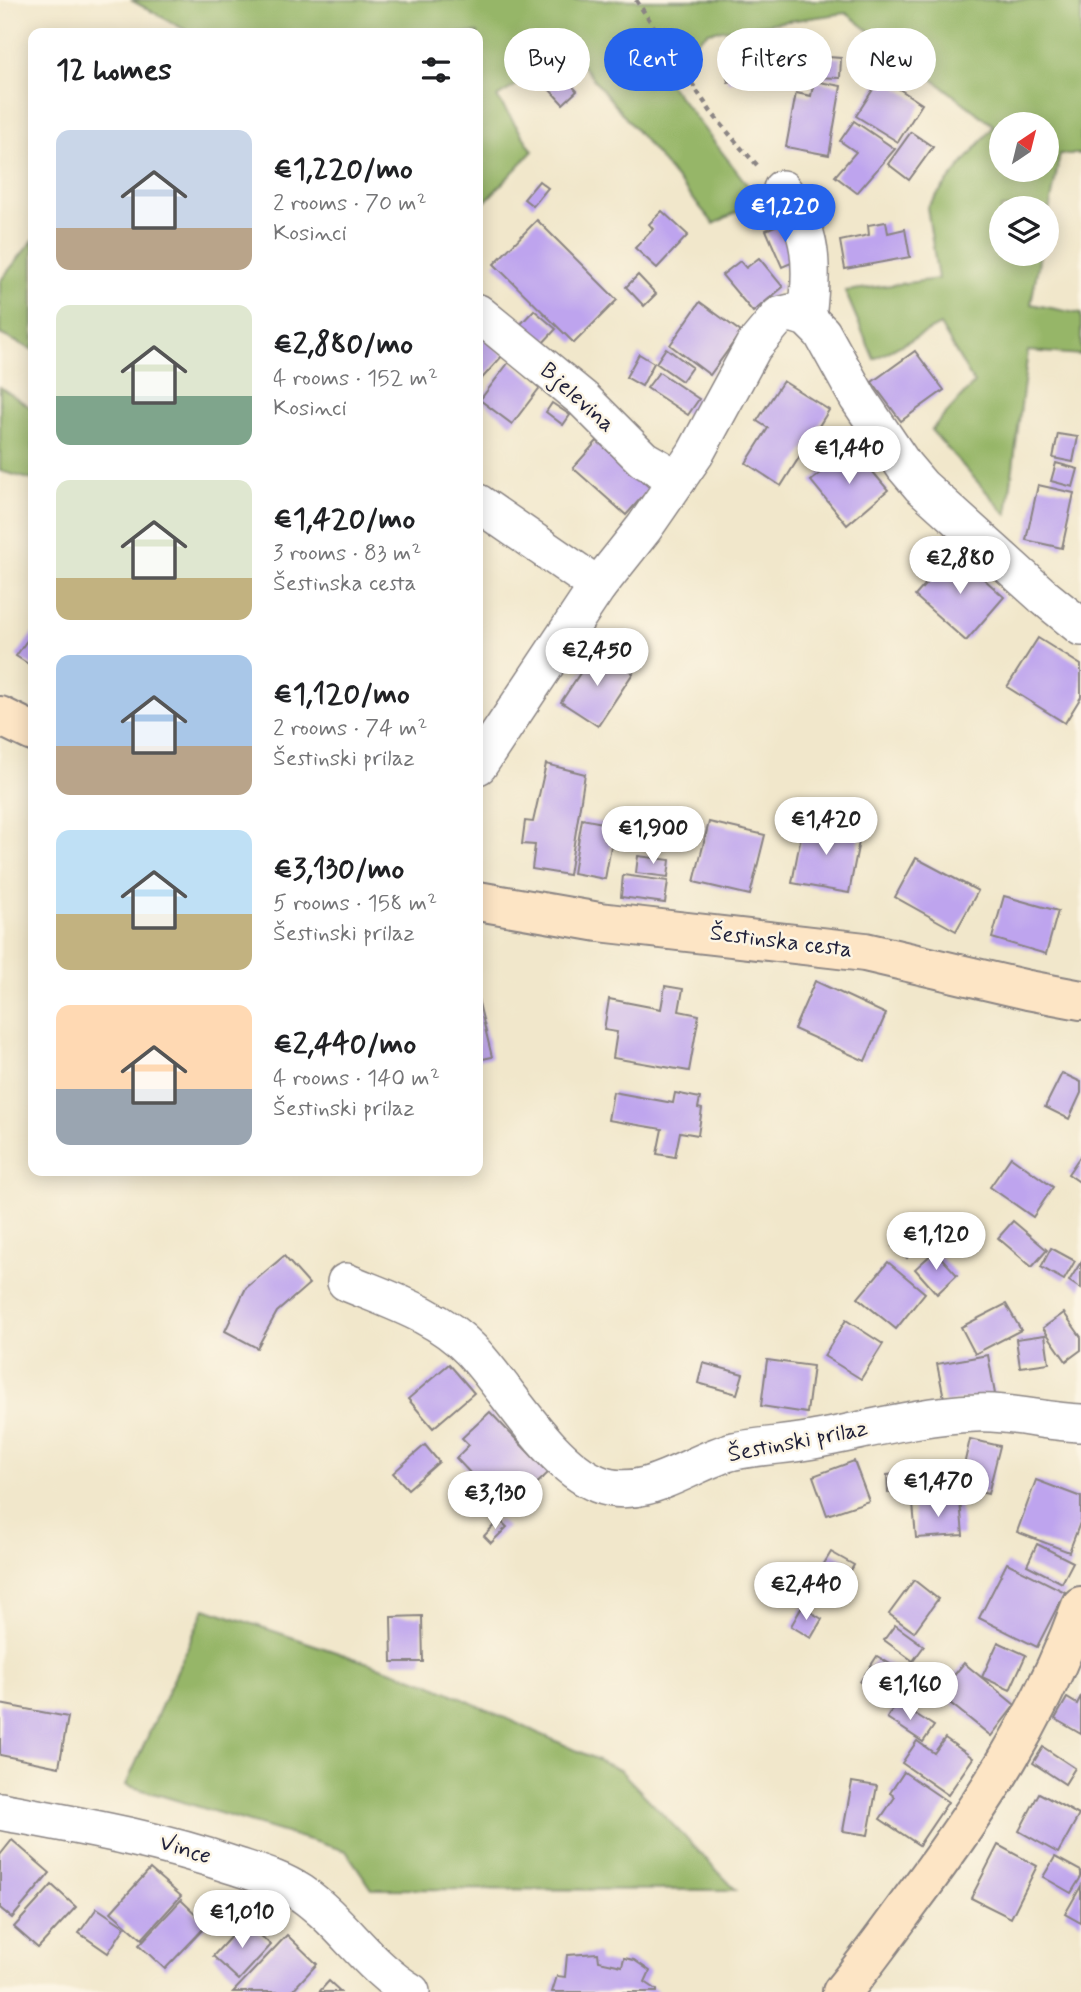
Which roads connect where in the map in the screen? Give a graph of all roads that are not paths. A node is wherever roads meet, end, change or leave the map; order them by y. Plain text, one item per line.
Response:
1 (782, 189) road end
2 (483, 317) edge
3 (807, 318) junction
4 (678, 479) junction
5 (483, 506) edge
6 (598, 586) junction
7 (1081, 627) edge
8 (0, 716) edge
9 (28, 730) edge
10 (483, 758) edge
11 (483, 902) edge
12 (1081, 1000) edge
13 (346, 1282) dead end
14 (1081, 1423) edge
15 (1081, 1606) edge
16 (0, 1811) edge
17 (411, 1992) edge
18 (842, 1992) edge

1 - 3 street
2 - 4 street, Bjelevina
3 - 4 street
3 - 7 street
4 - 6 street
5 - 6 street
6 - 10 street
8 - 9 main road
11 - 12 main road, Šestinska cesta
13 - 14 street, Šestinski prilaz
15 - 18 main road
16 - 17 street, Vince

